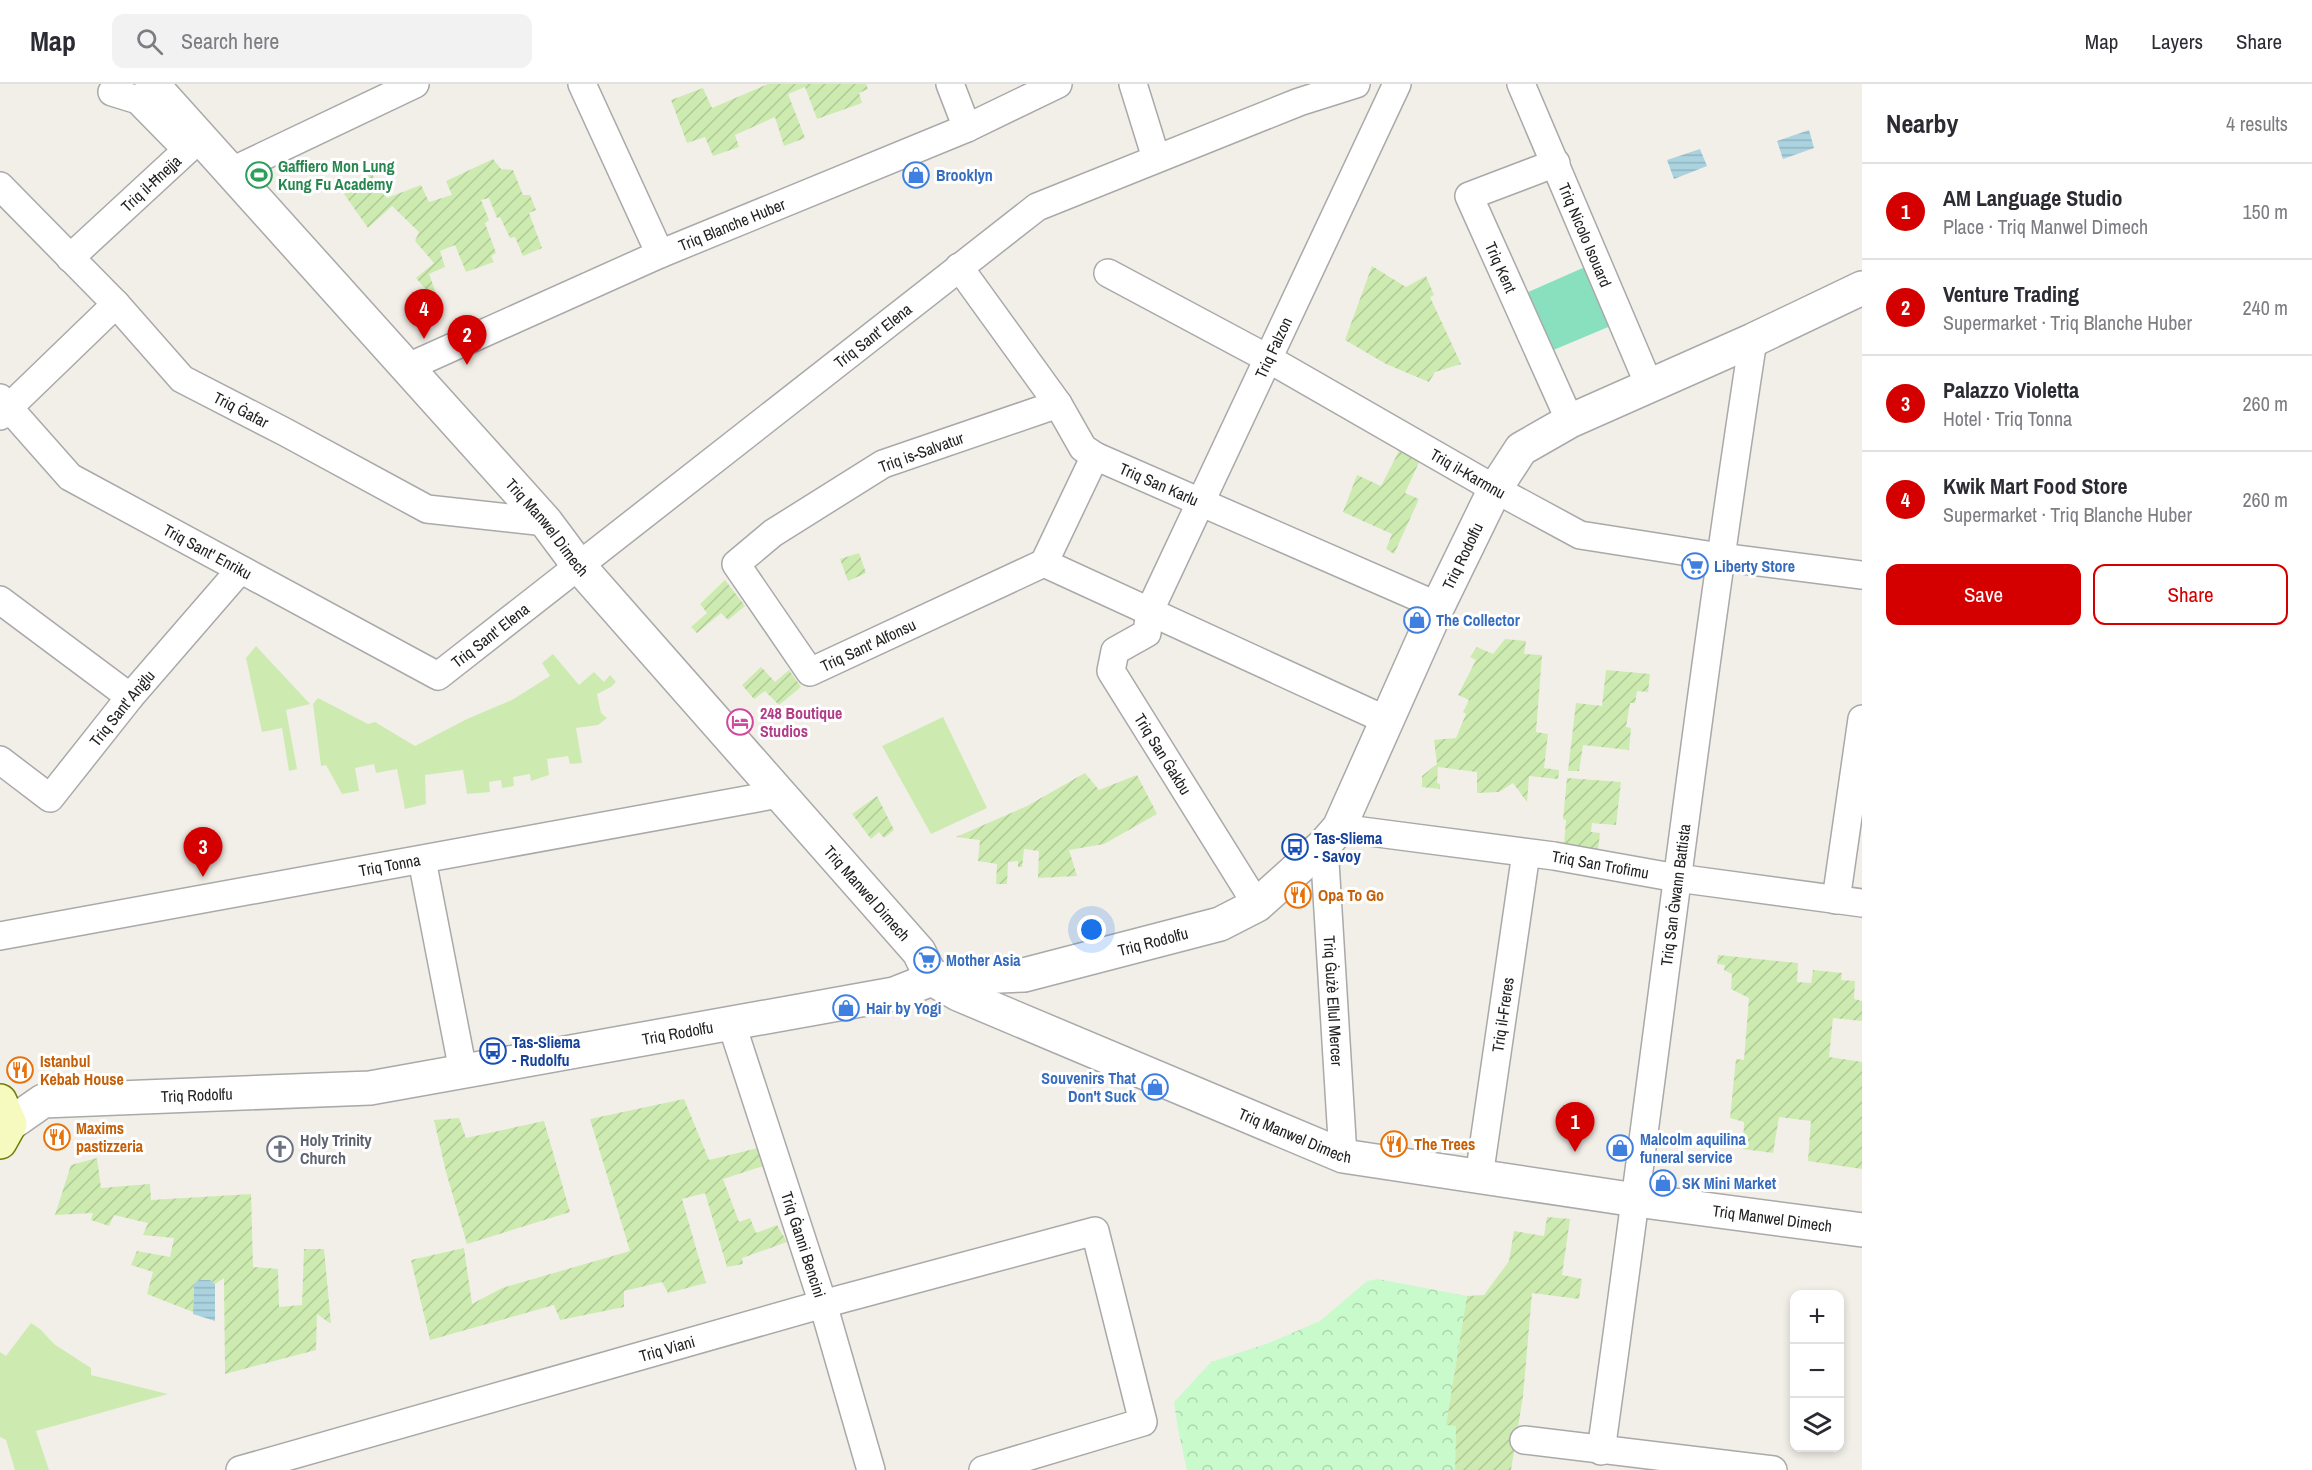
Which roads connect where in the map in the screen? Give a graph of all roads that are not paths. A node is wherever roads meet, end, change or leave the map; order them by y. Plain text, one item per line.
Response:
1 (152, 84) edge
2 (415, 84) edge
3 (582, 84) edge
4 (950, 84) edge
5 (1058, 84) edge
6 (1133, 84) edge
7 (1356, 84) edge
8 (1397, 84) edge
9 (1521, 84) edge
10 (112, 92) dead end
11 (1295, 93) edge
12 (967, 128) junction
13 (1156, 158) junction
14 (1556, 163) junction
15 (232, 171) junction
16 (0, 186) edge
17 (660, 254) junction
18 (70, 258) junction
19 (959, 267) junction
20 (1108, 273) dead end
21 (1862, 288) edge
22 (116, 304) junction
23 (1753, 340) junction
24 (1267, 358) junction
25 (406, 368) junction
26 (1649, 385) junction
27 (1058, 404) junction
28 (3, 407) edge
29 (1569, 421) junction
30 (1095, 456) junction
31 (1495, 489) junction
32 (1201, 502) junction
33 (546, 522) junction
34 (1720, 557) junction
35 (1044, 563) junction
36 (736, 564) joint
37 (578, 565) junction
38 (240, 570) junction
39 (1862, 575) edge
40 (0, 600) edge
41 (1438, 606) junction
42 (1150, 610) junction
43 (438, 676) joint
44 (130, 697) junction
45 (1862, 719) edge
46 (1388, 721) junction
47 (0, 760) edge
48 (778, 794) junction
49 (1331, 836) junction
50 (1526, 854) junction
51 (422, 860) junction
52 (1677, 878) junction
53 (1849, 902) edge
54 (1257, 905) junction
55 (0, 936) edge
56 (932, 979) junction
57 (731, 1022) junction
58 (463, 1071) junction
59 (3, 1124) edge
60 (1343, 1156) junction
61 (1479, 1177) junction
62 (1636, 1200) junction
63 (1862, 1230) edge
64 (823, 1304) junction
65 (1524, 1440) dead end
66 (1601, 1451) junction
67 (240, 1470) edge
68 (871, 1470) edge
69 (984, 1470) edge
70 (1773, 1470) edge

1 - 15 street, Triq Manwel Dimech
2 - 15 street
3 - 17 street
4 - 12 street
5 - 12 street, Triq Blanche Huber
6 - 13 street
7 - 11 street, Triq Sant' Elena
8 - 24 street, Triq Falzon
9 - 14 street, Triq Nicolo Isouard
10 - 18 street, Triq il-Ħnejja
11 - 13 street, Triq Sant' Elena
12 - 17 street, Triq Blanche Huber
13 - 19 street, Triq Sant' Elena
14 - 26 street, Triq Nicolo Isouard
14 - 29 street, Triq Kent
15 - 25 street, Triq Manwel Dimech
16 - 18 street, Triq Ġafar
17 - 25 street, Triq Blanche Huber
18 - 22 street, Triq Ġafar
19 - 27 street, Triq San Karlu
19 - 37 street, Triq Sant' Elena
20 - 24 street, Triq il-Karmnu
21 - 23 street, Triq Rodolfu
22 - 28 street
22 - 33 street, Triq Ġafar
23 - 26 street, Triq Rodolfu
23 - 34 street, Triq San Ġwann Battista
24 - 31 street, Triq il-Karmnu
24 - 32 street, Triq Falzon
25 - 33 street, Triq Manwel Dimech
26 - 29 street, Triq Rodolfu
27 - 30 street, Triq San Karlu
27 - 36 street, Triq is-Salvatur
28 - 38 street, Triq Sant' Enriku
29 - 31 street, Triq Rodolfu
30 - 32 street, Triq San Karlu
30 - 35 street
31 - 34 street, Triq il-Karmnu
31 - 41 street, Triq Rodolfu
32 - 41 street, Triq San Karlu
32 - 42 street, Triq Falzon
33 - 37 street, Triq Manwel Dimech
34 - 39 street, Triq il-Karmnu
34 - 52 street, Triq San Ġwann Battista
35 - 36 street, Triq Sant' Alfonsu
35 - 42 street
37 - 43 street, Triq Sant' Elena
37 - 48 street, Triq Manwel Dimech
38 - 43 street, Triq Sant' Enriku
38 - 44 street, Triq Sant' Anġlu
40 - 44 street
41 - 46 street, Triq Rodolfu
42 - 46 street
42 - 54 street, Triq San Ġakbu
44 - 47 street, Triq Sant' Anġlu
45 - 53 street
46 - 49 street, Triq Rodolfu
48 - 51 street, Triq Tonna
48 - 56 street, Triq Manwel Dimech
49 - 50 street, Triq San Trofimu
49 - 54 street, Triq Rodolfu
49 - 60 street, Triq Ġużè Ellul Mercer
50 - 52 street, Triq San Trofimu
50 - 61 street, Triq il-Freres
51 - 55 street, Triq Tonna
51 - 58 street
52 - 53 street, Triq San Trofimu
52 - 62 street, Triq San Ġwann Battista
54 - 56 street, Triq Rodolfu
56 - 57 street, Triq Rodolfu
56 - 60 street, Triq Manwel Dimech
57 - 58 street, Triq Rodolfu
57 - 64 street, Triq Ġanni Bencini
58 - 59 street, Triq Rodolfu
60 - 61 street, Triq Manwel Dimech
61 - 62 street, Triq Manwel Dimech
62 - 63 street, Triq Manwel Dimech
62 - 66 street, Triq San Ġwann Battista
64 - 67 street, Triq Viani
64 - 68 street, Triq Ġanni Bencini
64 - 69 street, Triq Viani
65 - 66 street
66 - 70 street

